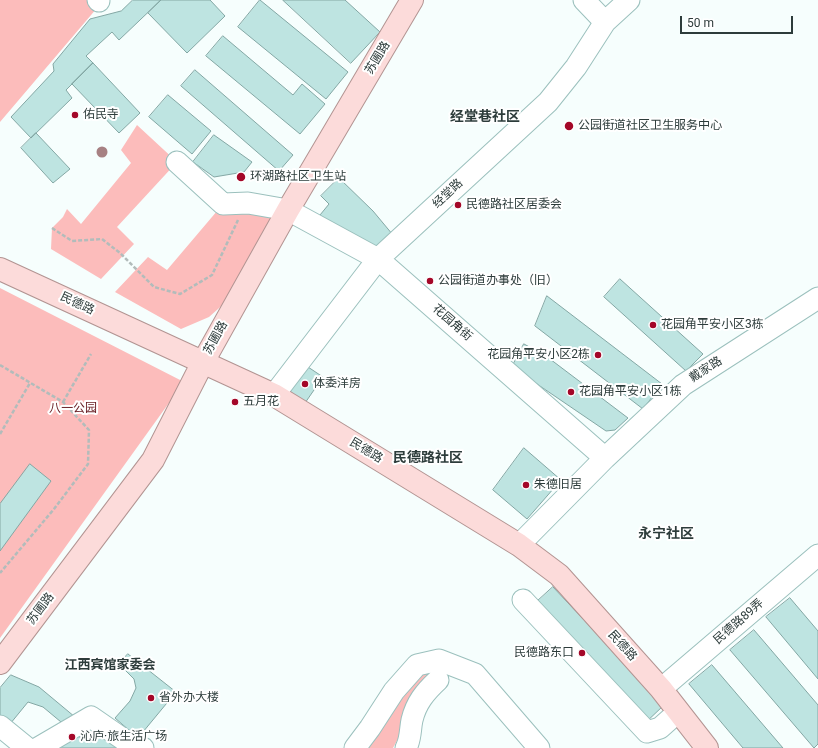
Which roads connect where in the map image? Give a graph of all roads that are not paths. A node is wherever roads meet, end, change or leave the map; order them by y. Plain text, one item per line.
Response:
1 (412, 0) edge
2 (584, 0) edge
3 (629, 0) edge
4 (605, 22) junction
5 (177, 162) dead end
6 (288, 210) junction
7 (378, 259) junction
8 (0, 269) edge
9 (815, 306) edge
10 (203, 362) junction
11 (274, 395) junction
12 (605, 458) junction
13 (519, 546) junction
14 (818, 555) edge
15 (523, 600) dead end
16 (0, 663) edge
17 (438, 680) dead end
18 (661, 689) junction
19 (678, 712) junction
20 (0, 726) edge
21 (27, 748) edge
22 (38, 748) edge
23 (143, 748) edge
24 (355, 748) edge
25 (406, 748) edge
26 (539, 748) edge
27 (706, 748) edge

1 - 6 main road, 苏圃路
2 - 4 lane
3 - 4 lane, 经堂路
4 - 7 lane, 经堂路
5 - 6 lane, 花园角街
6 - 7 lane, 花园角街
6 - 10 main road, 苏圃路
7 - 11 lane, 经堂路
7 - 12 lane, 花园角街
8 - 10 main road, 民德路
9 - 12 lane, 戴家路
10 - 11 main road, 民德路
10 - 16 main road, 苏圃路
11 - 13 main road, 民德路
12 - 13 lane
13 - 18 main road, 民德路
14 - 18 lane, 民德路89弄
15 - 19 lane
17 - 25 lane
18 - 19 main road, 民德路
19 - 27 main road, 民德路
20 - 21 lane
22 - 23 lane
24 - 26 lane

